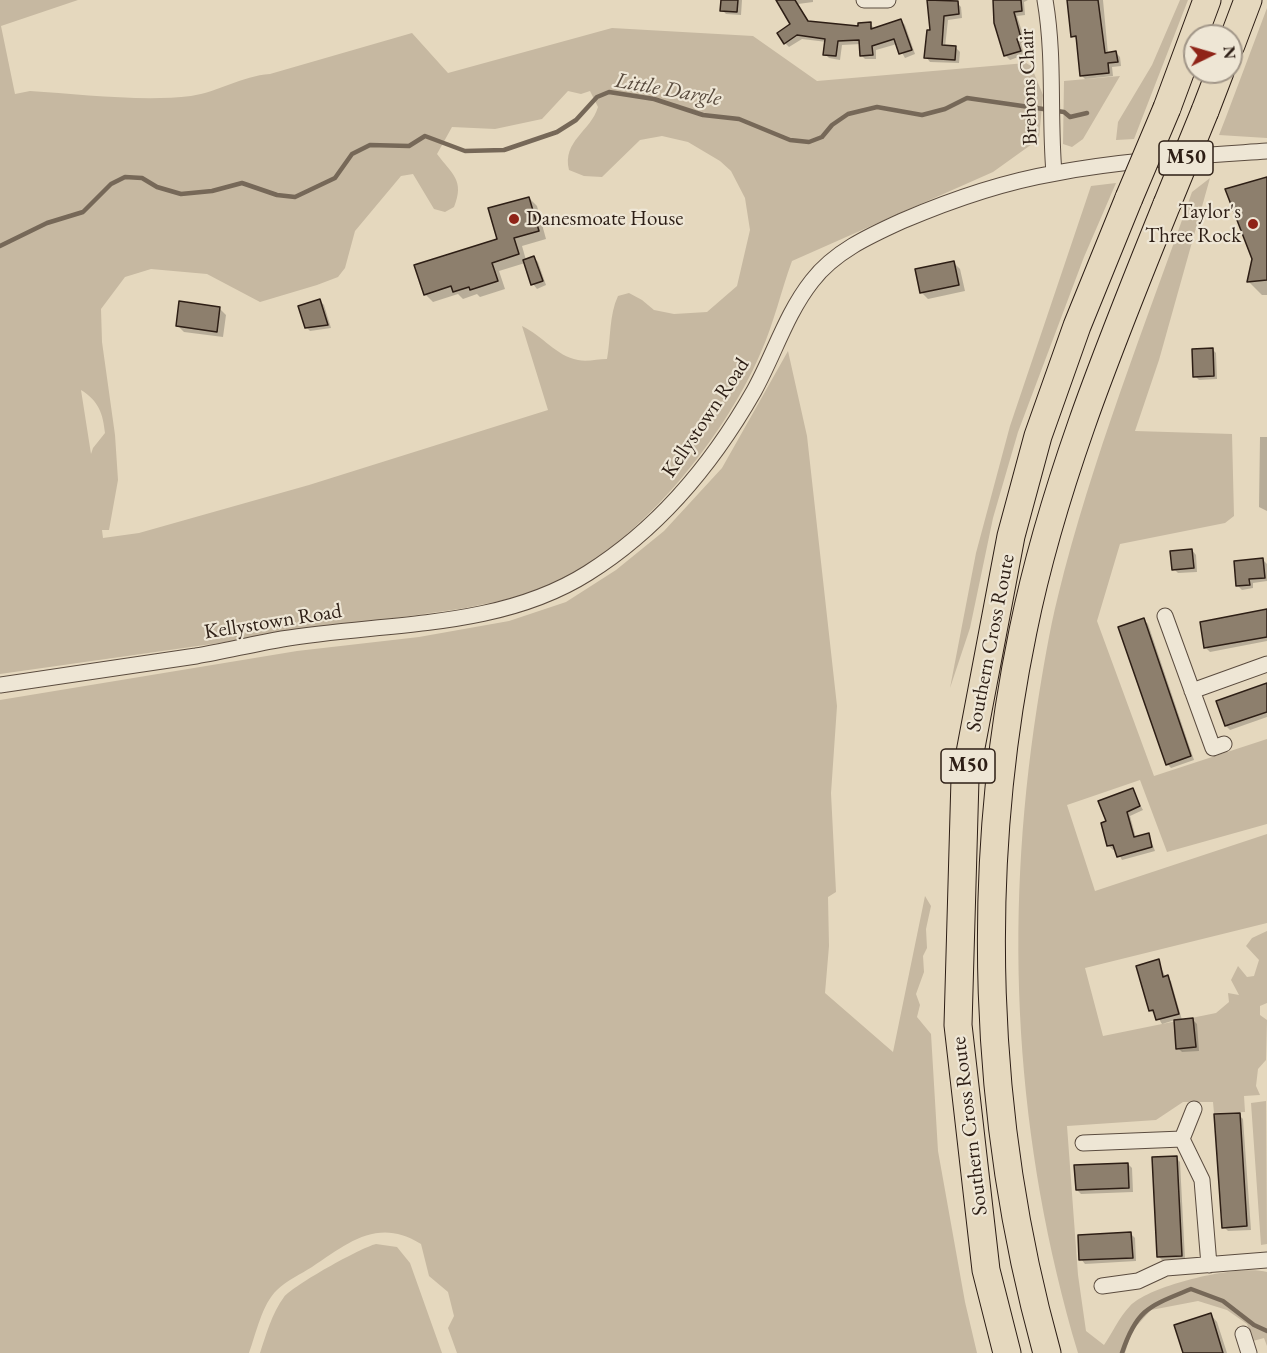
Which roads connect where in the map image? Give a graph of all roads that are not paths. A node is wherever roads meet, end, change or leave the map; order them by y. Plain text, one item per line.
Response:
1 (864, 0) edge
2 (888, 0) edge
3 (1045, 0) edge
4 (1207, 0) edge
5 (1248, 0) edge
6 (1239, 24) edge
7 (1215, 84) edge
8 (1267, 151) edge
9 (1054, 173) junction
10 (1165, 616) dead end
11 (1267, 664) edge
12 (0, 685) edge
13 (1192, 691) junction
14 (1224, 744) dead end
15 (1194, 1109) dead end
16 (1182, 1139) junction
17 (1083, 1143) dead end
18 (1267, 1260) edge
19 (1209, 1265) junction
20 (1102, 1286) dead end
21 (1244, 1334) dead end
22 (1007, 1353) edge
23 (1047, 1353) edge
24 (1249, 1353) edge

1 - 2 street
3 - 9 street, Brehons Chair
4 - 22 highway, Southern Cross Route / M50, bridge
5 - 6 highway
7 - 23 highway, Southern Cross Route / M50, bridge
8 - 9 street, Kellystown Road
9 - 12 street, Kellystown Road
10 - 13 street
11 - 13 street
13 - 14 street
15 - 16 street
16 - 17 street
16 - 19 street
18 - 19 street
19 - 20 street
21 - 24 street

